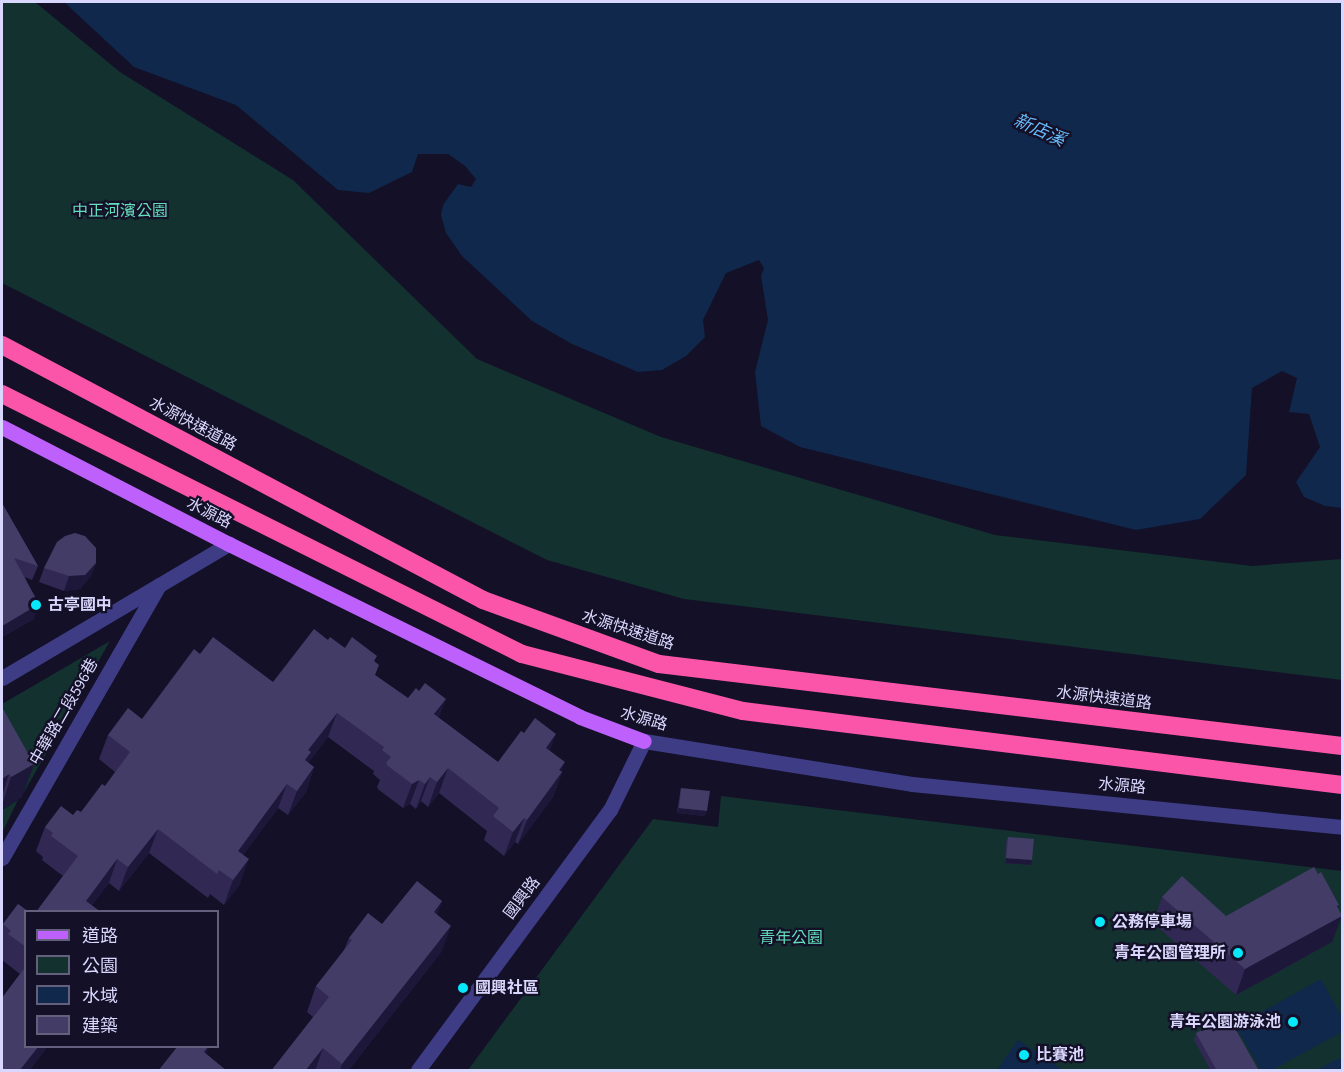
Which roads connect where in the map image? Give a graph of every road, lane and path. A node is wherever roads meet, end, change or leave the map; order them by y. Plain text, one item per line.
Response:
1 (2, 345) edge
2 (2, 357) edge
3 (68, 380) junction
4 (2, 394) edge
5 (2, 427) edge
6 (229, 544) junction
7 (159, 585) junction
8 (2, 678) edge
9 (644, 741) junction
10 (1342, 746) edge
11 (1342, 785) edge
12 (1342, 827) edge
13 (2, 858) edge
14 (418, 1071) edge

1 - 3 highway, 水源快速道路
2 - 3 highway
3 - 10 highway, 水源快速道路
4 - 11 highway
5 - 6 main road, 水源路
6 - 7 street
6 - 9 main road, 水源路
7 - 8 street
7 - 13 street, 中華路二段596巷
9 - 12 street, 水源路
9 - 14 street, 國興路

